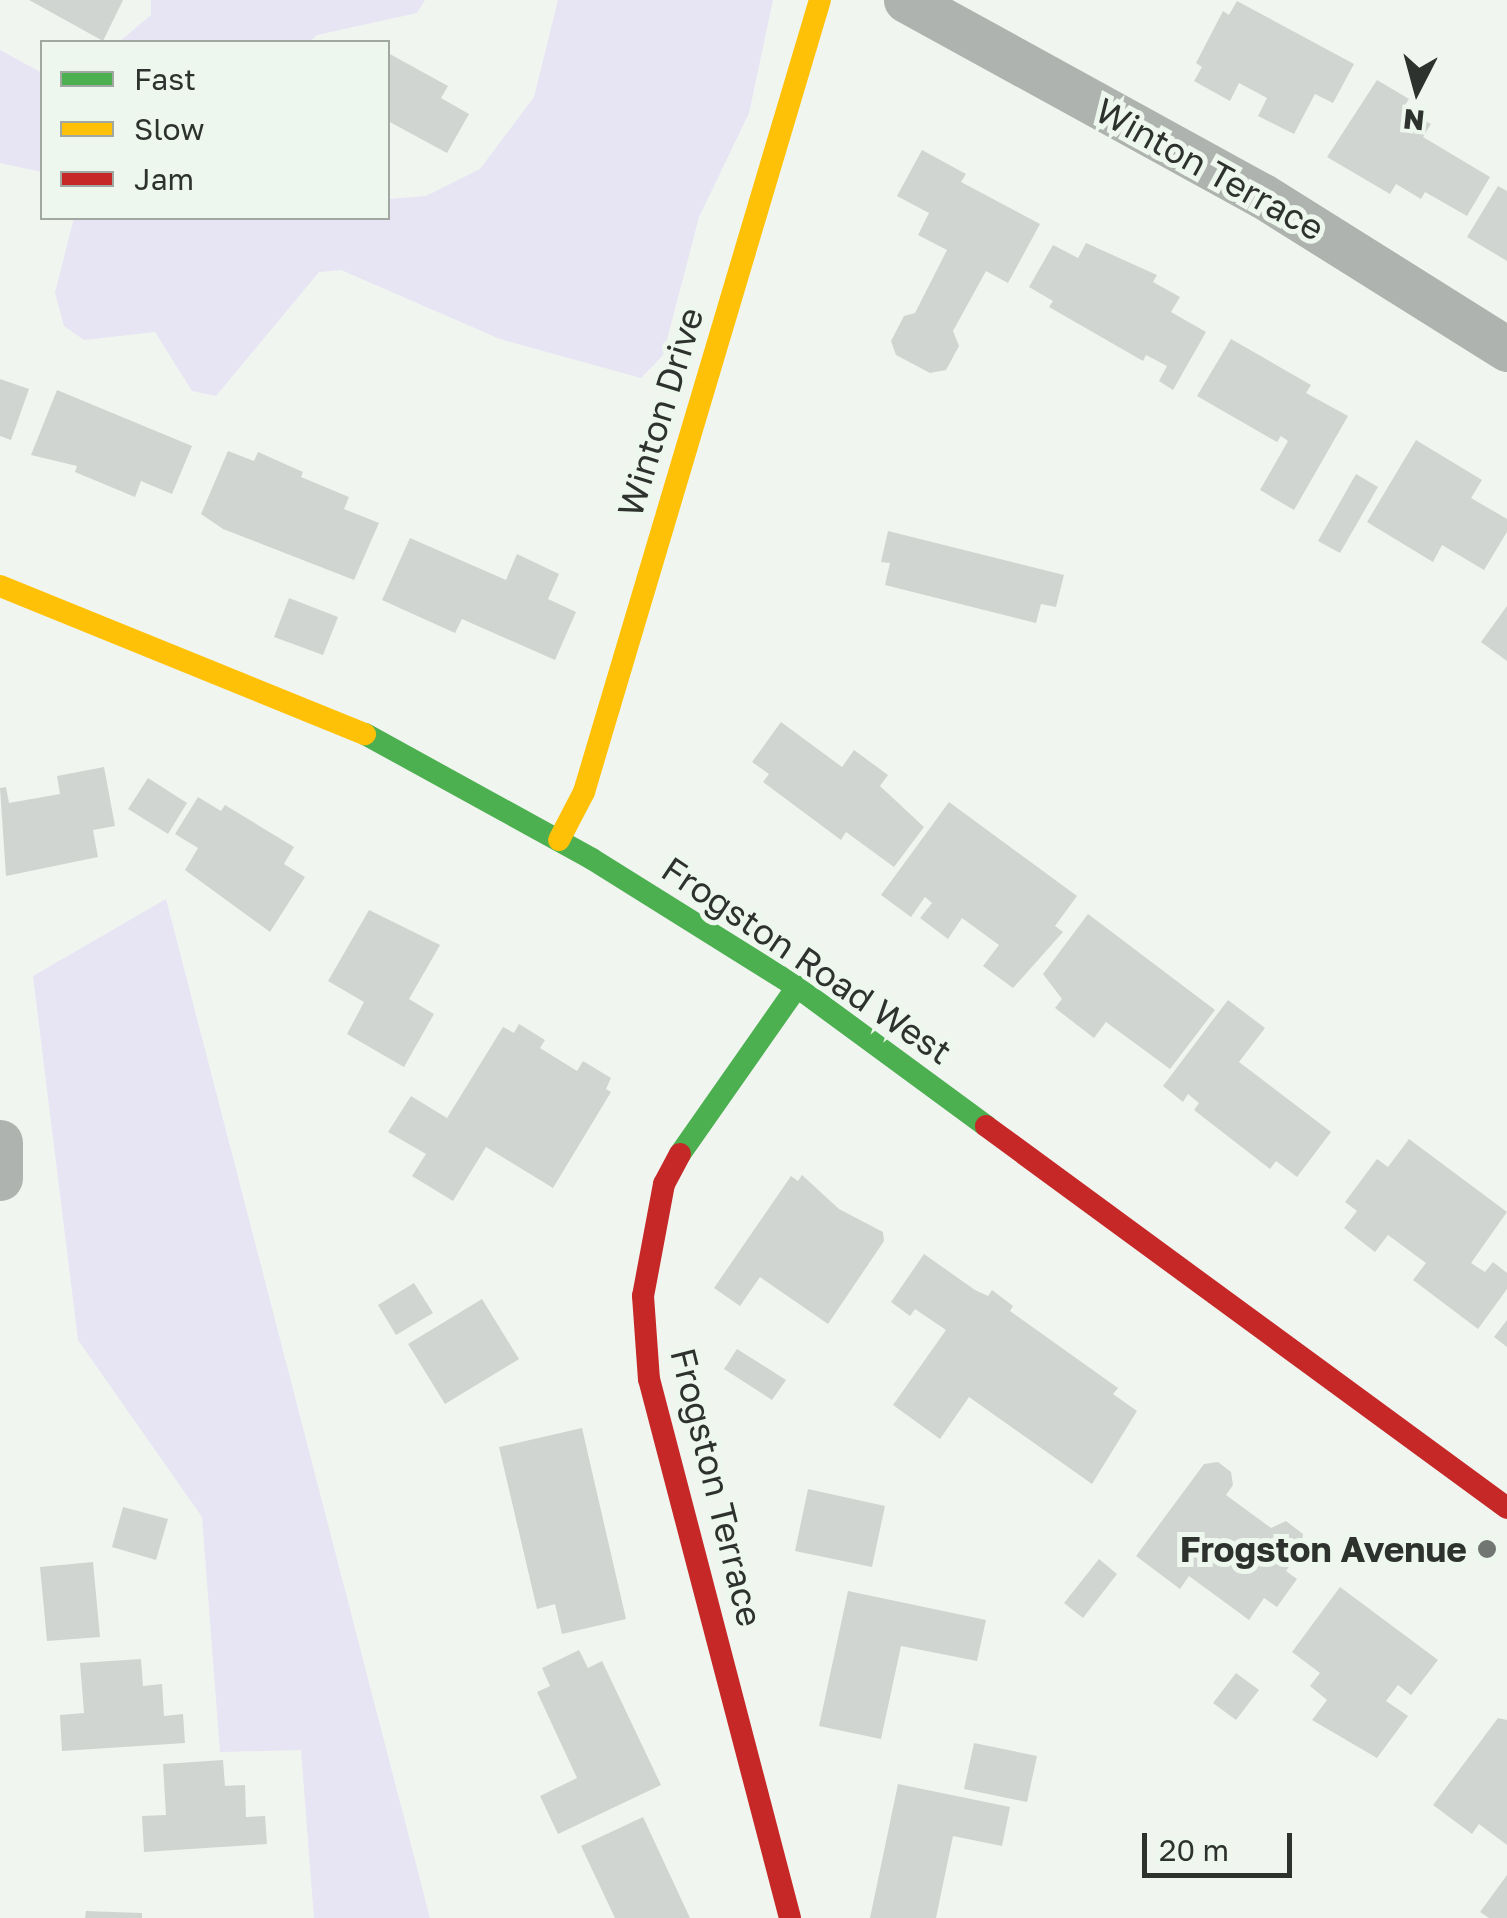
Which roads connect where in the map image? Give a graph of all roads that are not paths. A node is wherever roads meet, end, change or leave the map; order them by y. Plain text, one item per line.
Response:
1 (820, 0) edge
2 (906, 0) edge
3 (1507, 349) edge
4 (0, 586) edge
5 (559, 840) junction
6 (797, 986) junction
7 (0, 1142) edge
8 (0, 1178) edge
9 (1507, 1508) edge
10 (790, 1918) edge

1 - 5 street, Winton Drive
2 - 3 street, Winton Terrace
4 - 5 street, Frogston Road West
5 - 6 street, Frogston Road West
6 - 9 street, Frogston Road West
6 - 10 street, Frogston Terrace
7 - 8 street

